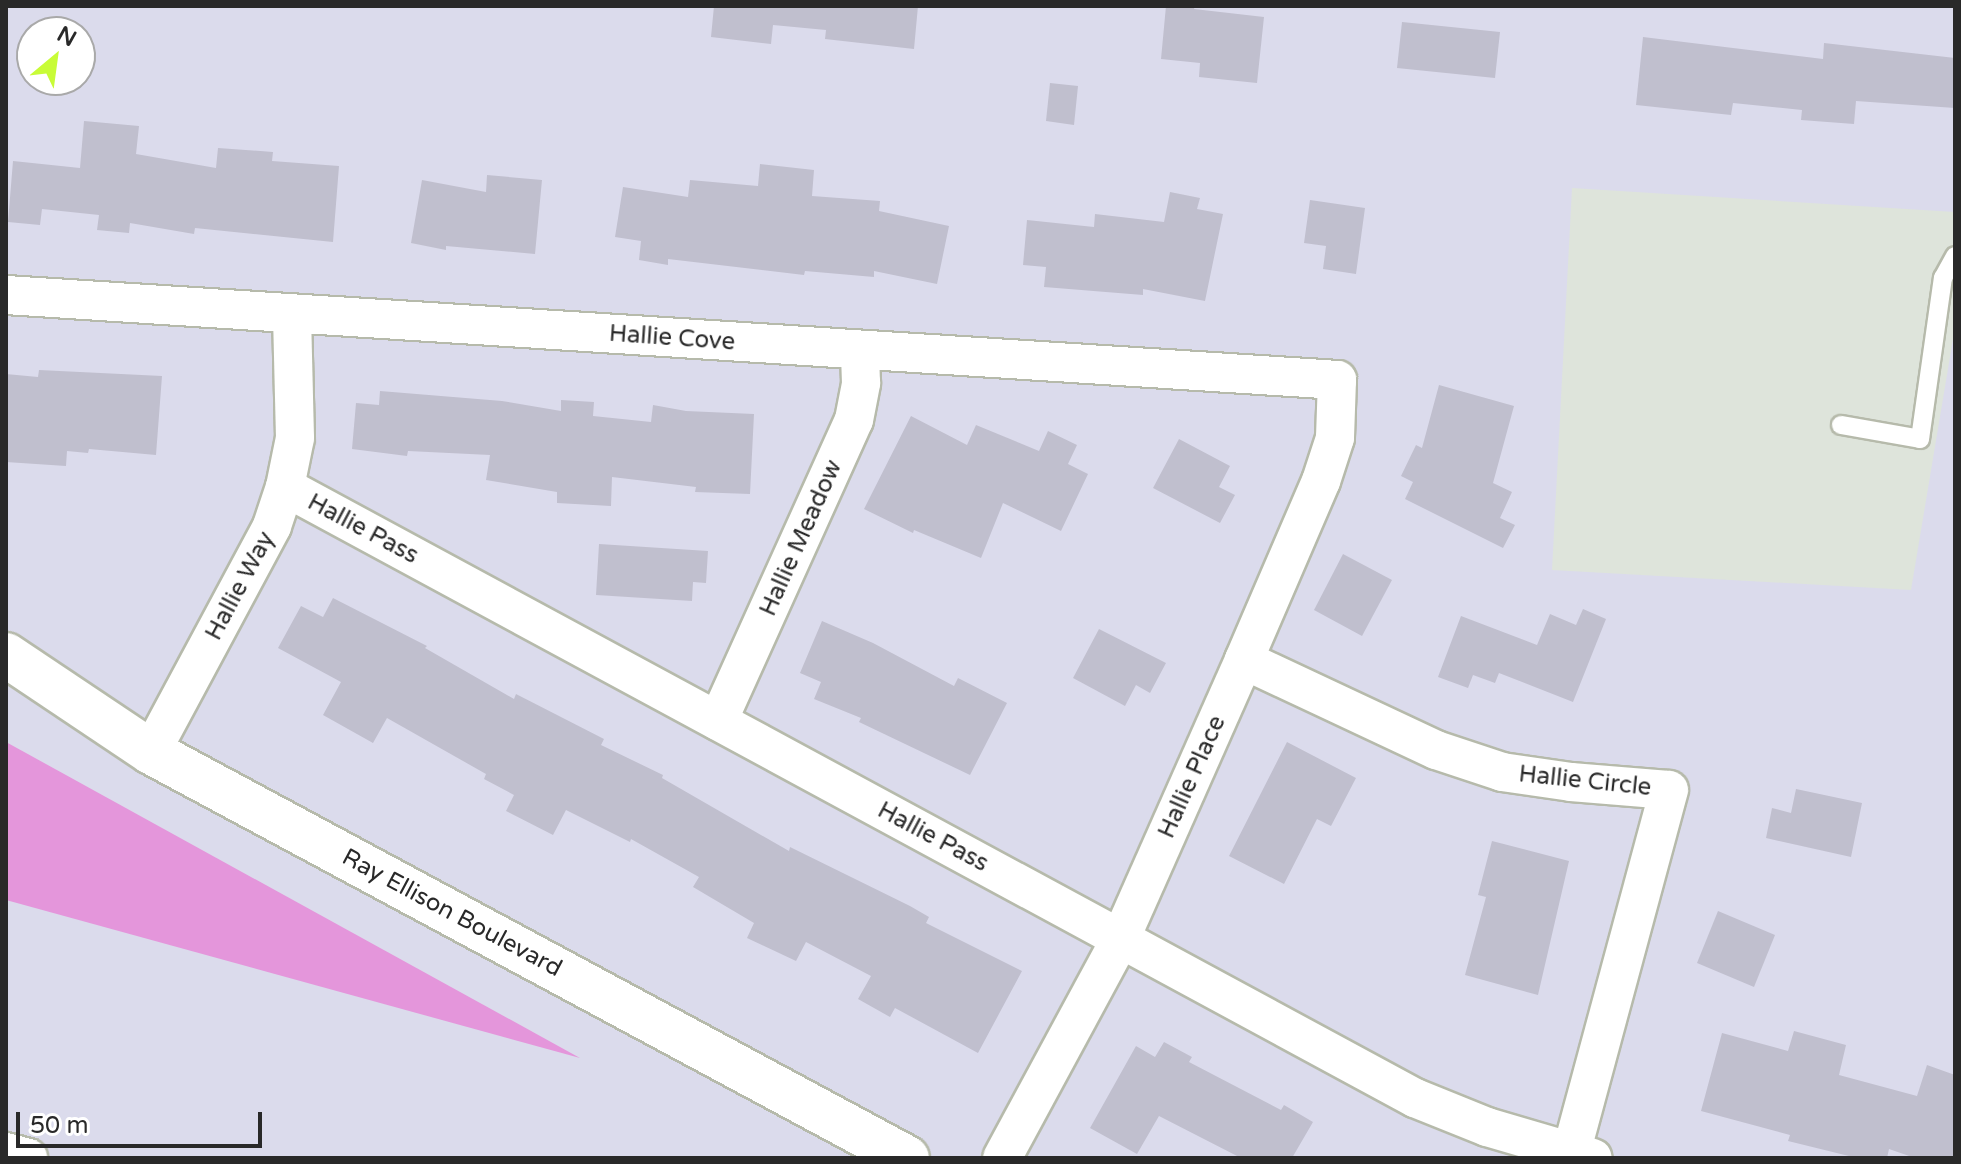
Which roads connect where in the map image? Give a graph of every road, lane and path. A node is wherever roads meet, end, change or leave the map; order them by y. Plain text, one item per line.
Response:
1 (1955, 256) edge
2 (6, 295) edge
3 (292, 314) junction
4 (860, 350) junction
5 (1337, 380) joint
6 (1841, 425) dead end
7 (285, 487) junction
8 (6, 655) edge
9 (1244, 660) junction
10 (718, 721) junction
11 (151, 752) junction
12 (1121, 938) junction
13 (6, 1152) edge
14 (1582, 1155) edge
15 (28, 1158) edge
16 (907, 1158) edge
17 (1002, 1158) edge

1 - 6 lane
2 - 3 street, Hallie Cove
3 - 4 street, Hallie Cove
3 - 7 street, Hallie Way
4 - 5 street, Hallie Cove
4 - 10 street, Hallie Meadow
5 - 9 street, Hallie Place
7 - 10 street, Hallie Pass
7 - 11 street, Hallie Way
8 - 11 street, Ray Ellison Boulevard
9 - 12 street, Hallie Place
9 - 14 street, Hallie Circle
10 - 12 street, Hallie Pass
11 - 16 street, Ray Ellison Boulevard
12 - 14 street, Hallie Pass
12 - 17 street, Hallie Place
13 - 15 street

